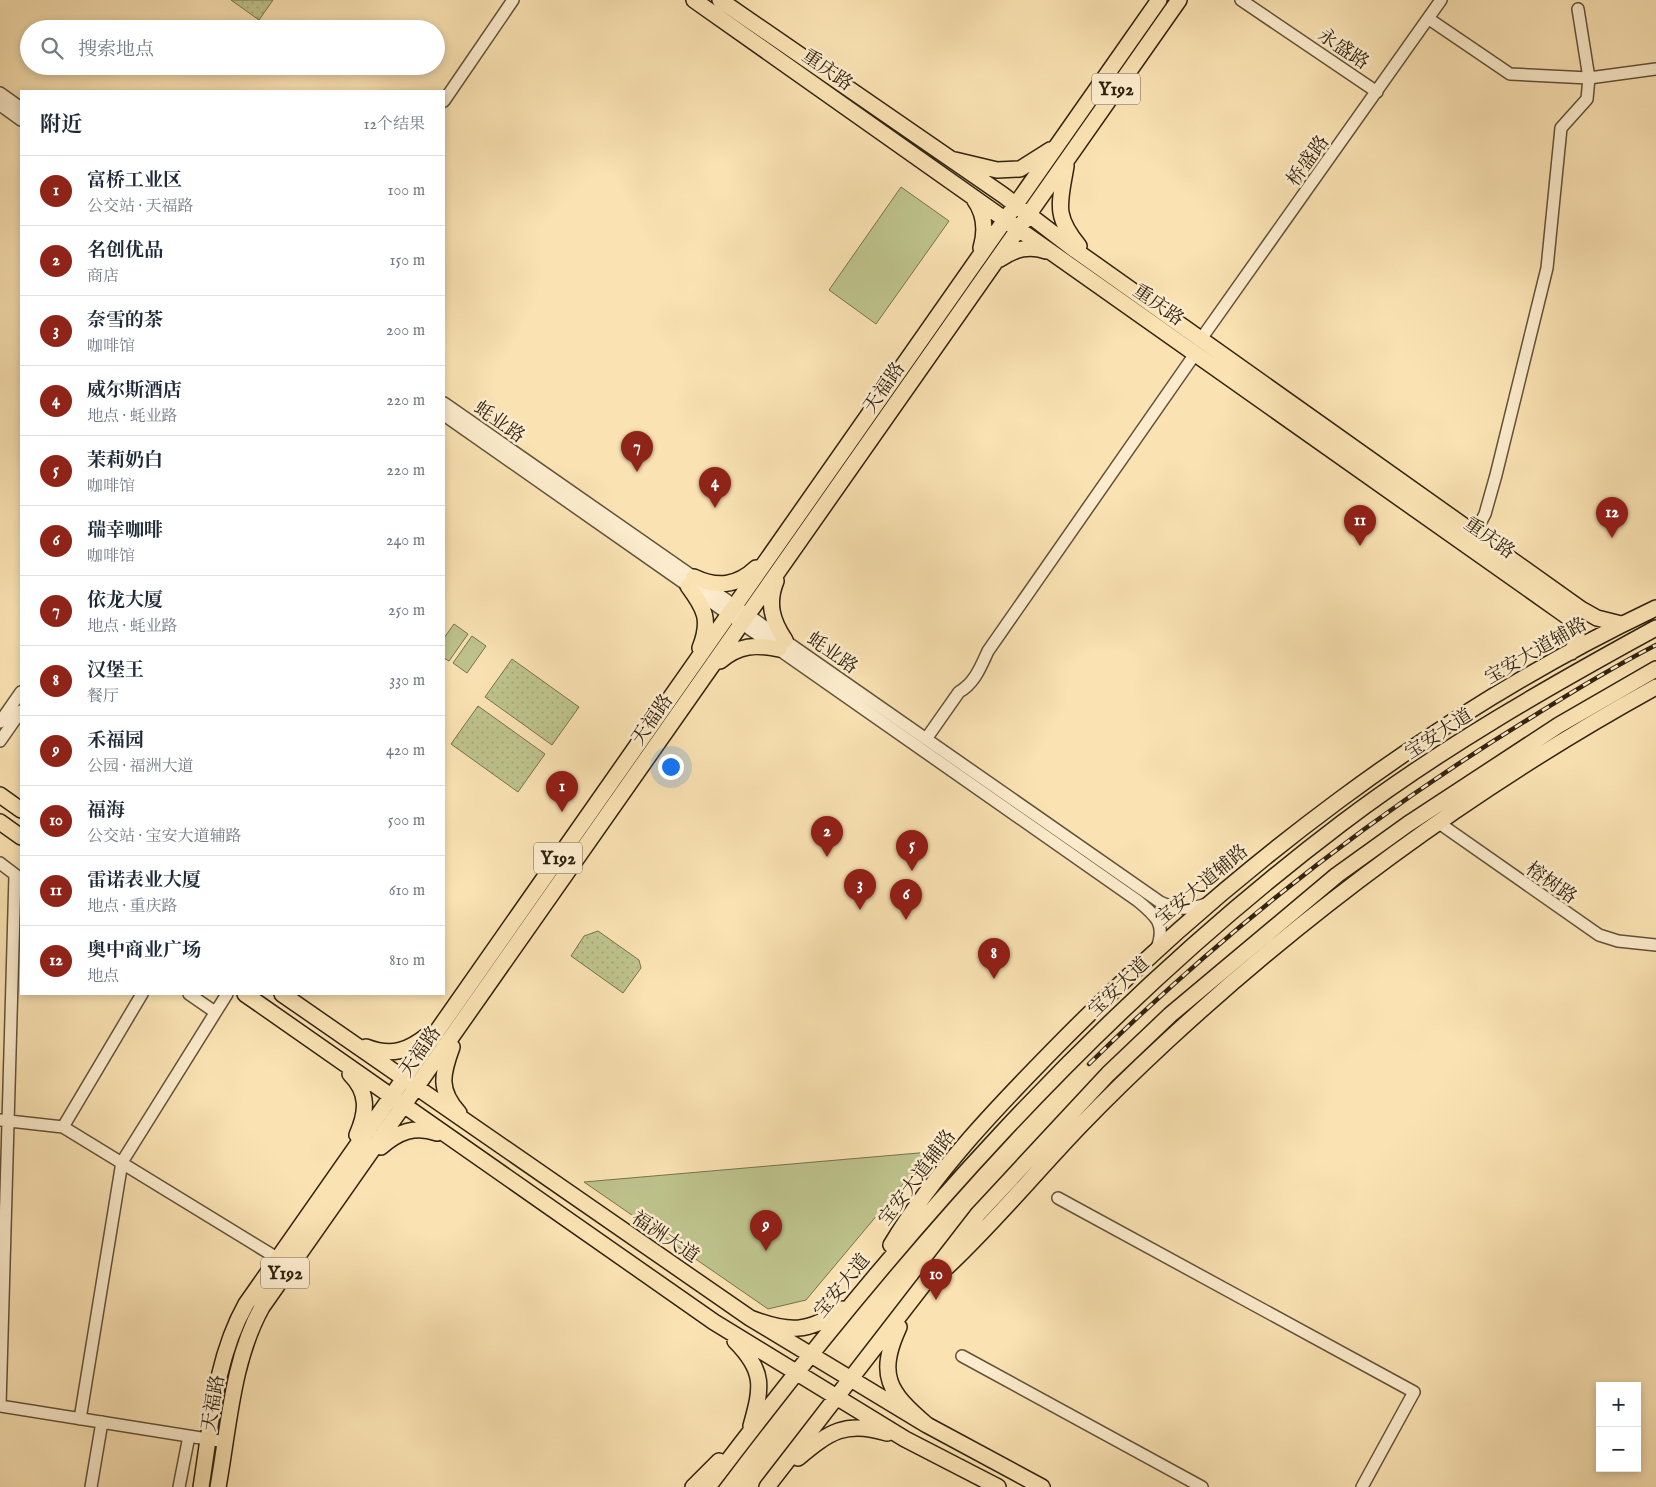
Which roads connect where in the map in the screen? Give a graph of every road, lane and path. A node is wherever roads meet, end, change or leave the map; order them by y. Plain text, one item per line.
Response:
1 (507, 0) edge
2 (513, 0) edge
3 (694, 0) edge
4 (720, 0) edge
5 (1159, 0) edge
6 (1179, 0) edge
7 (1241, 0) edge
8 (1442, 0) edge
9 (1578, 9) dead end
10 (1429, 19) junction
11 (1656, 69) edge
12 (1589, 78) junction
13 (445, 90) edge
14 (1377, 92) junction
15 (0, 93) edge
16 (445, 100) edge
17 (0, 105) edge
18 (20, 107) edge
19 (20, 119) edge
20 (1058, 145) junction
21 (949, 159) junction
22 (1066, 159) junction
23 (970, 194) junction
24 (1015, 204) junction
25 (1029, 216) junction
26 (1004, 219) junction
27 (1019, 229) junction
28 (978, 257) junction
29 (1061, 260) junction
30 (1093, 263) junction
31 (993, 265) junction
32 (1201, 339) junction
33 (1195, 354) junction
34 (445, 404) edge
35 (445, 416) edge
36 (1475, 534) junction
37 (774, 549) junction
38 (788, 557) junction
39 (1523, 577) junction
40 (691, 582) junction
41 (1656, 608) edge
42 (732, 610) junction
43 (745, 619) junction
44 (1622, 624) junction
45 (1656, 628) edge
46 (782, 644) junction
47 (1571, 652) junction
48 (693, 666) junction
49 (1656, 669) edge
50 (704, 677) junction
51 (1656, 687) edge
52 (20, 693) edge
53 (20, 711) edge
54 (0, 722) edge
55 (926, 739) junction
56 (0, 741) edge
57 (2, 795) edge
58 (20, 809) edge
59 (0, 822) edge
60 (1343, 823) junction
61 (1439, 823) junction
62 (20, 836) edge
63 (1270, 853) junction
64 (0, 863) edge
65 (18, 877) edge
66 (1208, 904) junction
67 (1656, 946) edge
68 (1157, 948) junction
69 (141, 995) edge
70 (190, 995) edge
71 (226, 995) edge
72 (246, 995) edge
73 (283, 995) edge
74 (215, 1012) junction
75 (442, 1024) junction
76 (459, 1028) junction
77 (343, 1037) junction
78 (329, 1053) junction
79 (404, 1079) junction
80 (417, 1088) junction
81 (391, 1097) junction
82 (404, 1106) junction
83 (4, 1120) edge
84 (471, 1125) junction
85 (63, 1127) junction
86 (460, 1145) junction
87 (348, 1157) junction
88 (122, 1162) junction
89 (361, 1168) junction
90 (1058, 1198) dead end
91 (277, 1258) junction
92 (860, 1293) junction
93 (916, 1294) junction
94 (718, 1296) junction
95 (750, 1318) junction
96 (709, 1319) junction
97 (811, 1355) junction
98 (962, 1356) dead end
99 (797, 1373) junction
100 (851, 1379) junction
101 (837, 1397) junction
102 (0, 1406) edge
103 (80, 1418) junction
104 (102, 1422) junction
105 (926, 1425) junction
106 (750, 1432) junction
107 (189, 1436) junction
108 (209, 1439) junction
109 (905, 1439) junction
110 (226, 1442) junction
111 (769, 1485) edge
112 (92, 1487) edge
113 (179, 1487) edge
114 (201, 1487) edge
115 (218, 1487) edge
116 (693, 1487) edge
117 (708, 1487) edge
118 (998, 1487) edge
119 (1042, 1487) edge
120 (1202, 1487) edge
121 (1362, 1487) edge

1 - 13 street
2 - 16 street
3 - 23 main road, 重庆路
4 - 21 main road, 重庆路
5 - 20 main road, 天福路 / Y192
6 - 22 main road, 天福路 / Y192
7 - 14 street, 永盛路
8 - 10 street, 桥盛路
9 - 12 street
10 - 12 street
10 - 14 street, 桥盛路
11 - 12 street
12 - 36 street
14 - 32 street, 桥盛路
15 - 18 street
17 - 19 street
20 - 21 main road
20 - 24 main road, 天福路 / Y192
21 - 24 main road, 重庆路
22 - 25 main road, 天福路 / Y192
22 - 30 main road
23 - 26 main road, 重庆路
23 - 28 main road, Y192
24 - 25 main road, 重庆路
24 - 26 main road, 天福路 / Y192
25 - 27 main road, 天福路 / Y192
25 - 30 main road, 重庆路
26 - 27 main road, 重庆路
26 - 28 main road, 天福路 / Y192
27 - 29 main road, 重庆路
27 - 31 main road, 天福路 / Y192
28 - 37 main road, 天福路 / Y192
29 - 31 main road
29 - 33 main road, 重庆路
30 - 32 main road, 重庆路
31 - 38 main road, 天福路 / Y192
32 - 36 main road, 重庆路
33 - 39 main road, 重庆路
33 - 55 street
34 - 40 street, 蚝业路
35 - 40 street, 蚝业路
36 - 39 main road, 重庆路
37 - 40 main road
37 - 42 main road, 天福路 / Y192
38 - 43 main road, 天福路 / Y192
38 - 46 main road
39 - 44 main road, 重庆路
39 - 47 main road, 重庆路
40 - 42 street, 蚝业路
40 - 48 main road
41 - 44 main road, 宝安大道辅路
42 - 43 street, 蚝业路
42 - 48 main road, 天福路 / Y192
43 - 46 street, 蚝业路
43 - 50 main road, 天福路 / Y192
44 - 47 main road, 宝安大道辅路
45 - 60 main road, 宝安大道
46 - 50 main road
46 - 55 street, 蚝业路
46 - 68 street, 蚝业路
47 - 63 main road, 宝安大道辅路
48 - 75 main road, 天福路 / Y192
49 - 93 main road
50 - 76 main road, 天福路 / Y192
51 - 61 main road
52 - 54 street
53 - 56 street
55 - 66 street, 蚝业路
57 - 58 main road
59 - 62 main road
60 - 63 main road
60 - 92 main road, 宝安大道
61 - 67 street, 榕树路
61 - 93 main road
63 - 66 main road, 宝安大道辅路
64 - 65 street
65 - 83 street
66 - 68 main road, 宝安大道辅路
68 - 92 main road, 宝安大道辅路
69 - 85 street
70 - 74 street
71 - 74 street
72 - 78 main road
73 - 77 main road, 福洲大道
74 - 88 street
75 - 77 main road
75 - 79 main road, 天福路 / Y192
76 - 80 main road, 天福路 / Y192
76 - 84 main road
77 - 79 main road, 福洲大道
78 - 81 main road
78 - 87 main road
79 - 80 main road, 福洲大道
79 - 81 main road, 天福路 / Y192
80 - 82 main road, 天福路 / Y192
80 - 84 main road, 福洲大道
81 - 82 main road
81 - 87 main road, 天福路 / Y192
82 - 86 main road
82 - 89 main road, 天福路 / Y192
83 - 85 street
83 - 102 street
84 - 94 main road, 福洲大道
85 - 88 street
86 - 89 main road
86 - 96 main road
87 - 91 main road, 天福路 / Y192
88 - 91 street
88 - 103 street
89 - 110 main road, 天福路 / Y192
90 - 121 street
91 - 108 main road, 天福路 / Y192
92 - 95 main road
92 - 97 main road, 宝安大道
93 - 100 main road
93 - 105 main road
94 - 95 main road, 福洲大道
94 - 96 main road
95 - 97 main road, 福洲大道
96 - 99 main road
96 - 106 main road
97 - 99 main road, 宝安大道
97 - 100 main road, 福洲大道
98 - 120 street
99 - 101 main road
99 - 106 main road, 宝安大道
100 - 101 main road
100 - 105 main road, 福洲大道
101 - 109 main road
101 - 111 main road
102 - 103 street
103 - 104 street
104 - 107 street
104 - 112 street
105 - 119 main road, 福洲大道
106 - 116 main road
106 - 117 main road, 宝安大道
107 - 108 street
107 - 113 street
108 - 110 street
108 - 114 main road, 天福路 / Y192
109 - 111 main road
109 - 118 main road
110 - 115 main road, 天福路 / Y192

